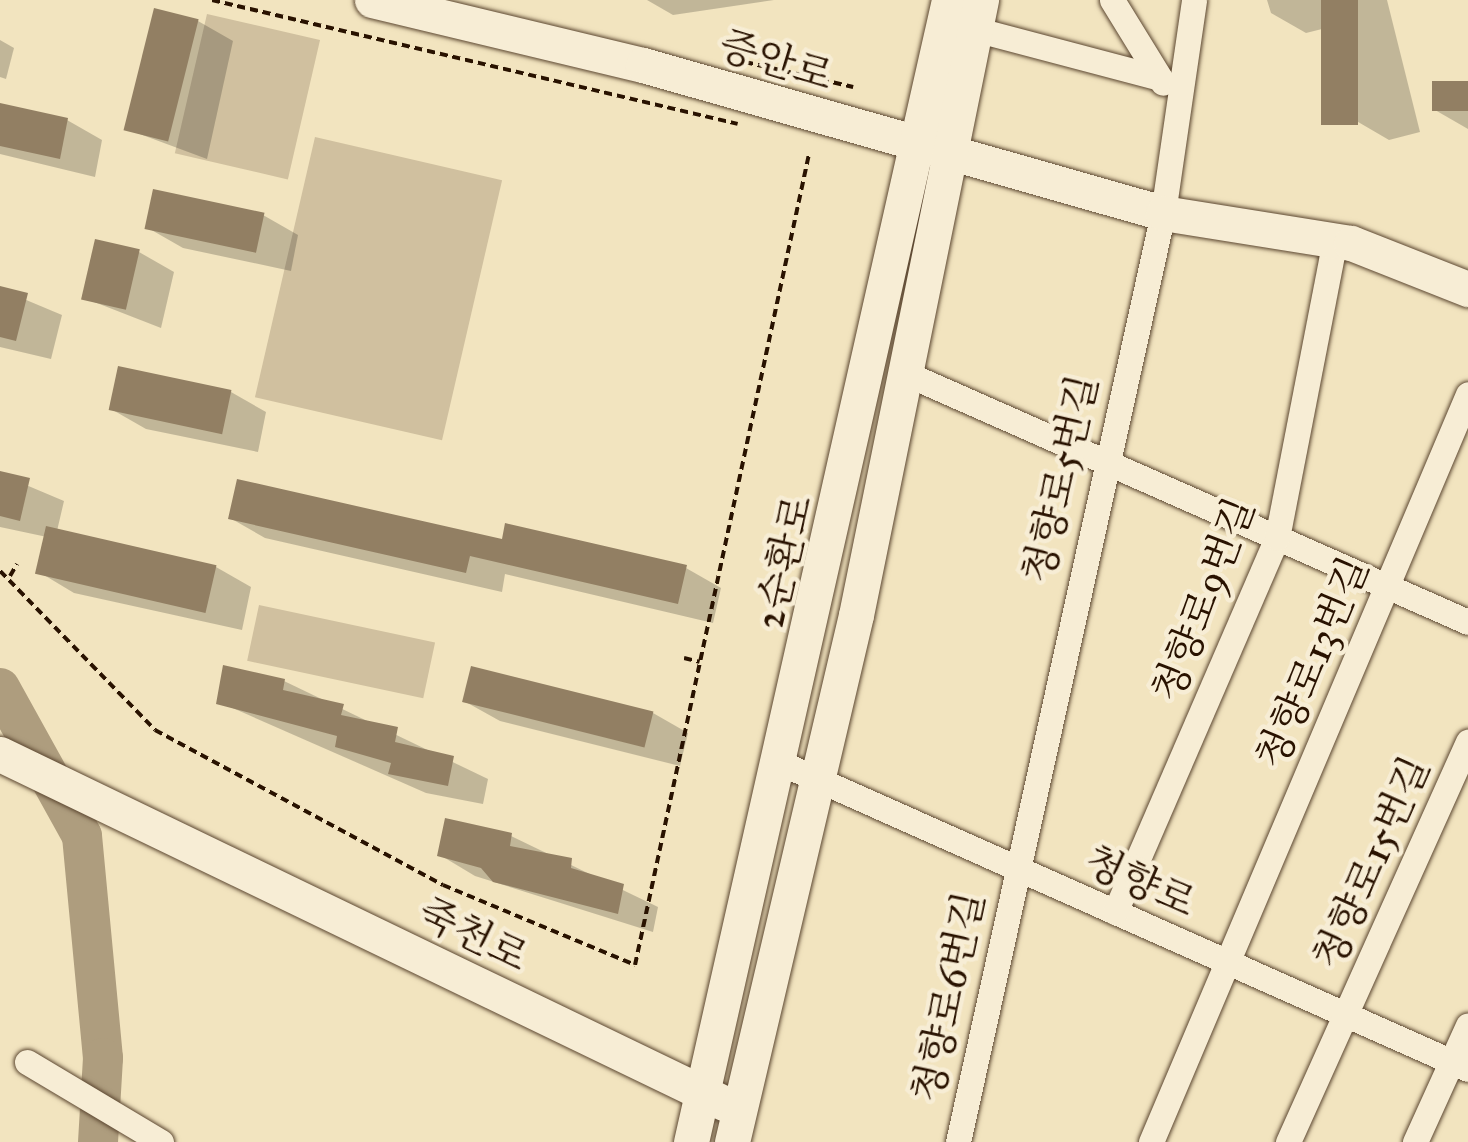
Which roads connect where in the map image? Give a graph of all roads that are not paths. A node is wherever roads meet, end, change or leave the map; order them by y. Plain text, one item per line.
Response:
1 (372, 0) edge
2 (949, 0) edge
3 (1112, 0) edge
4 (1194, 0) edge
5 (980, 15) edge
6 (1160, 78) junction
7 (1180, 108) junction
8 (937, 154) junction
9 (1164, 212) junction
10 (1334, 244) junction
11 (1468, 289) edge
12 (908, 374) junction
13 (1468, 394) edge
14 (1102, 461) junction
15 (1277, 538) junction
16 (1386, 586) junction
17 (1468, 622) edge
18 (1468, 742) edge
19 (0, 754) edge
20 (781, 763) junction
21 (818, 779) junction
22 (1014, 867) junction
23 (1115, 912) junction
24 (1228, 962) junction
25 (1346, 1014) junction
26 (1468, 1025) edge
27 (27, 1062) dead end
28 (1460, 1065) edge
29 (703, 1093) junction
30 (736, 1126) edge
31 (160, 1142) edge
32 (692, 1142) edge
33 (958, 1142) edge
34 (1151, 1142) edge
35 (1288, 1142) edge
36 (1415, 1142) edge

1 - 8 main road, 증안로
2 - 8 main road, 2순환로
3 - 6 street
4 - 7 street, 청향로5번길
5 - 6 street
5 - 8 main road, 2순환로
6 - 7 street
7 - 9 street, 청향로5번길
8 - 9 main road, 증안로
8 - 12 main road, 2순환로
8 - 20 main road, 2순환로
9 - 10 main road, 증안로
9 - 14 street, 청향로5번길
10 - 11 main road, 증안로
10 - 15 street, 청향로9번길
12 - 14 street
12 - 21 main road, 2순환로
13 - 16 street, 청향로13번길
14 - 15 street
14 - 22 street, 청향로5번길
15 - 16 street
15 - 23 street, 청향로9번길
16 - 17 street
16 - 24 street, 청향로13번길
18 - 25 street, 청향로15번길
19 - 29 main road, 죽천로
20 - 21 street, 청향로
20 - 29 main road, 2순환로
21 - 22 street, 청향로
21 - 30 main road, 2순환로
22 - 23 street, 청향로
22 - 33 street, 청향로6번길
23 - 24 street, 청향로
24 - 25 street, 청향로
24 - 34 street, 청향로13번길
25 - 28 street, 청향로
25 - 35 street, 청향로15번길
26 - 28 street
27 - 31 street
28 - 36 street
29 - 30 main road, 죽천로
29 - 32 main road, 2순환로

